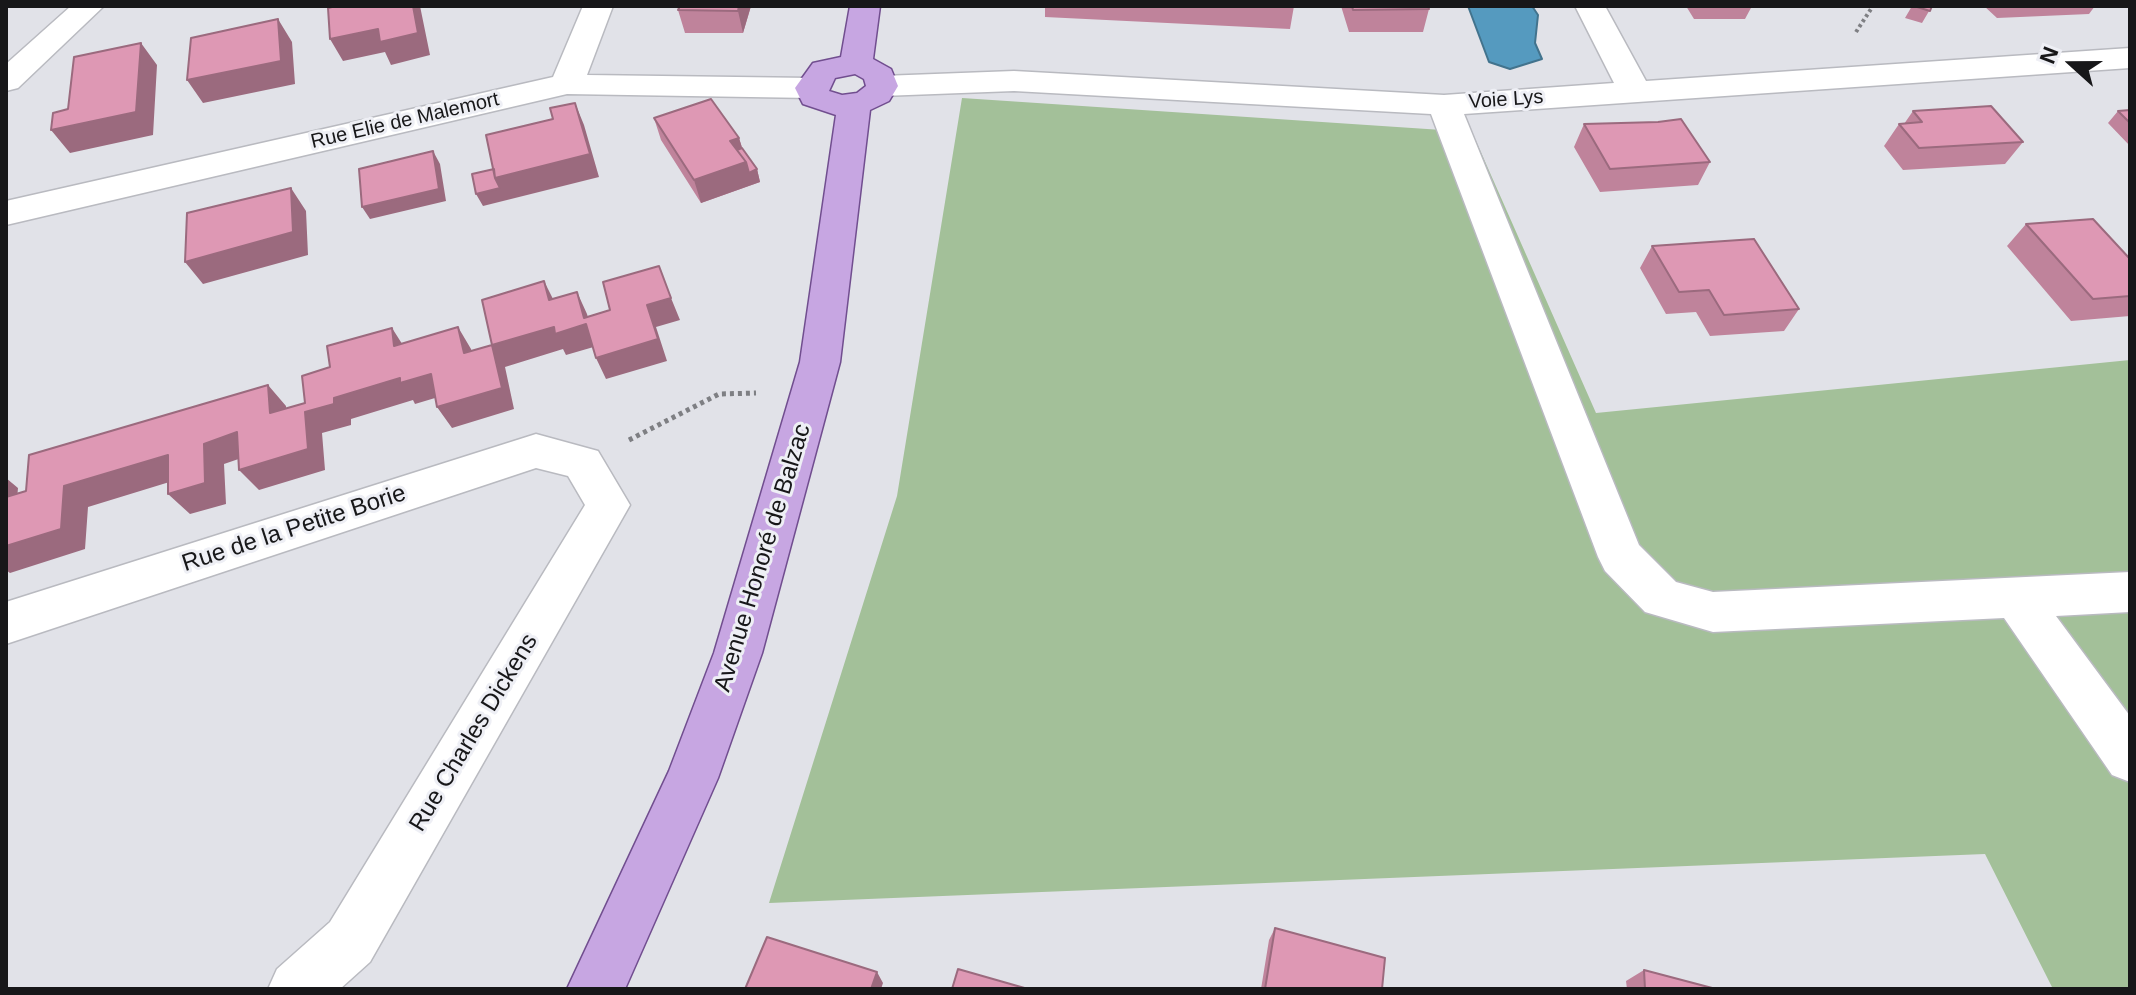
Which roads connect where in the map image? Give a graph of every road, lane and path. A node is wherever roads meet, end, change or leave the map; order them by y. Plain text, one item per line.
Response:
1 (89, 6) edge
2 (598, 6) edge
3 (865, 6) edge
4 (1590, 6) edge
5 (2130, 58) edge
6 (6, 81) edge
7 (567, 84) junction
8 (850, 86) junction
9 (1635, 92) junction
10 (1444, 105) junction
11 (6, 213) edge
12 (813, 393) junction
13 (583, 463) junction
14 (2130, 592) edge
15 (2016, 598) junction
16 (6, 623) edge
17 (2130, 758) edge
18 (297, 989) edge
19 (596, 989) edge

1 - 6 street
2 - 7 street
3 - 8 main road, Avenue Honoré de Balzac
4 - 9 street
5 - 9 street, Voie Lys
7 - 8 street, Rue Elie de Malemort
7 - 11 street, Rue Elie de Malemort
8 - 10 street, Voie Lys
8 - 12 main road, Avenue Honoré de Balzac
9 - 10 street, Voie Lys
10 - 15 street
12 - 13 path
12 - 19 main road, Avenue Honoré de Balzac
13 - 16 street, Rue de la Petite Borie
13 - 18 street, Rue Charles Dickens
14 - 15 street
15 - 17 street

